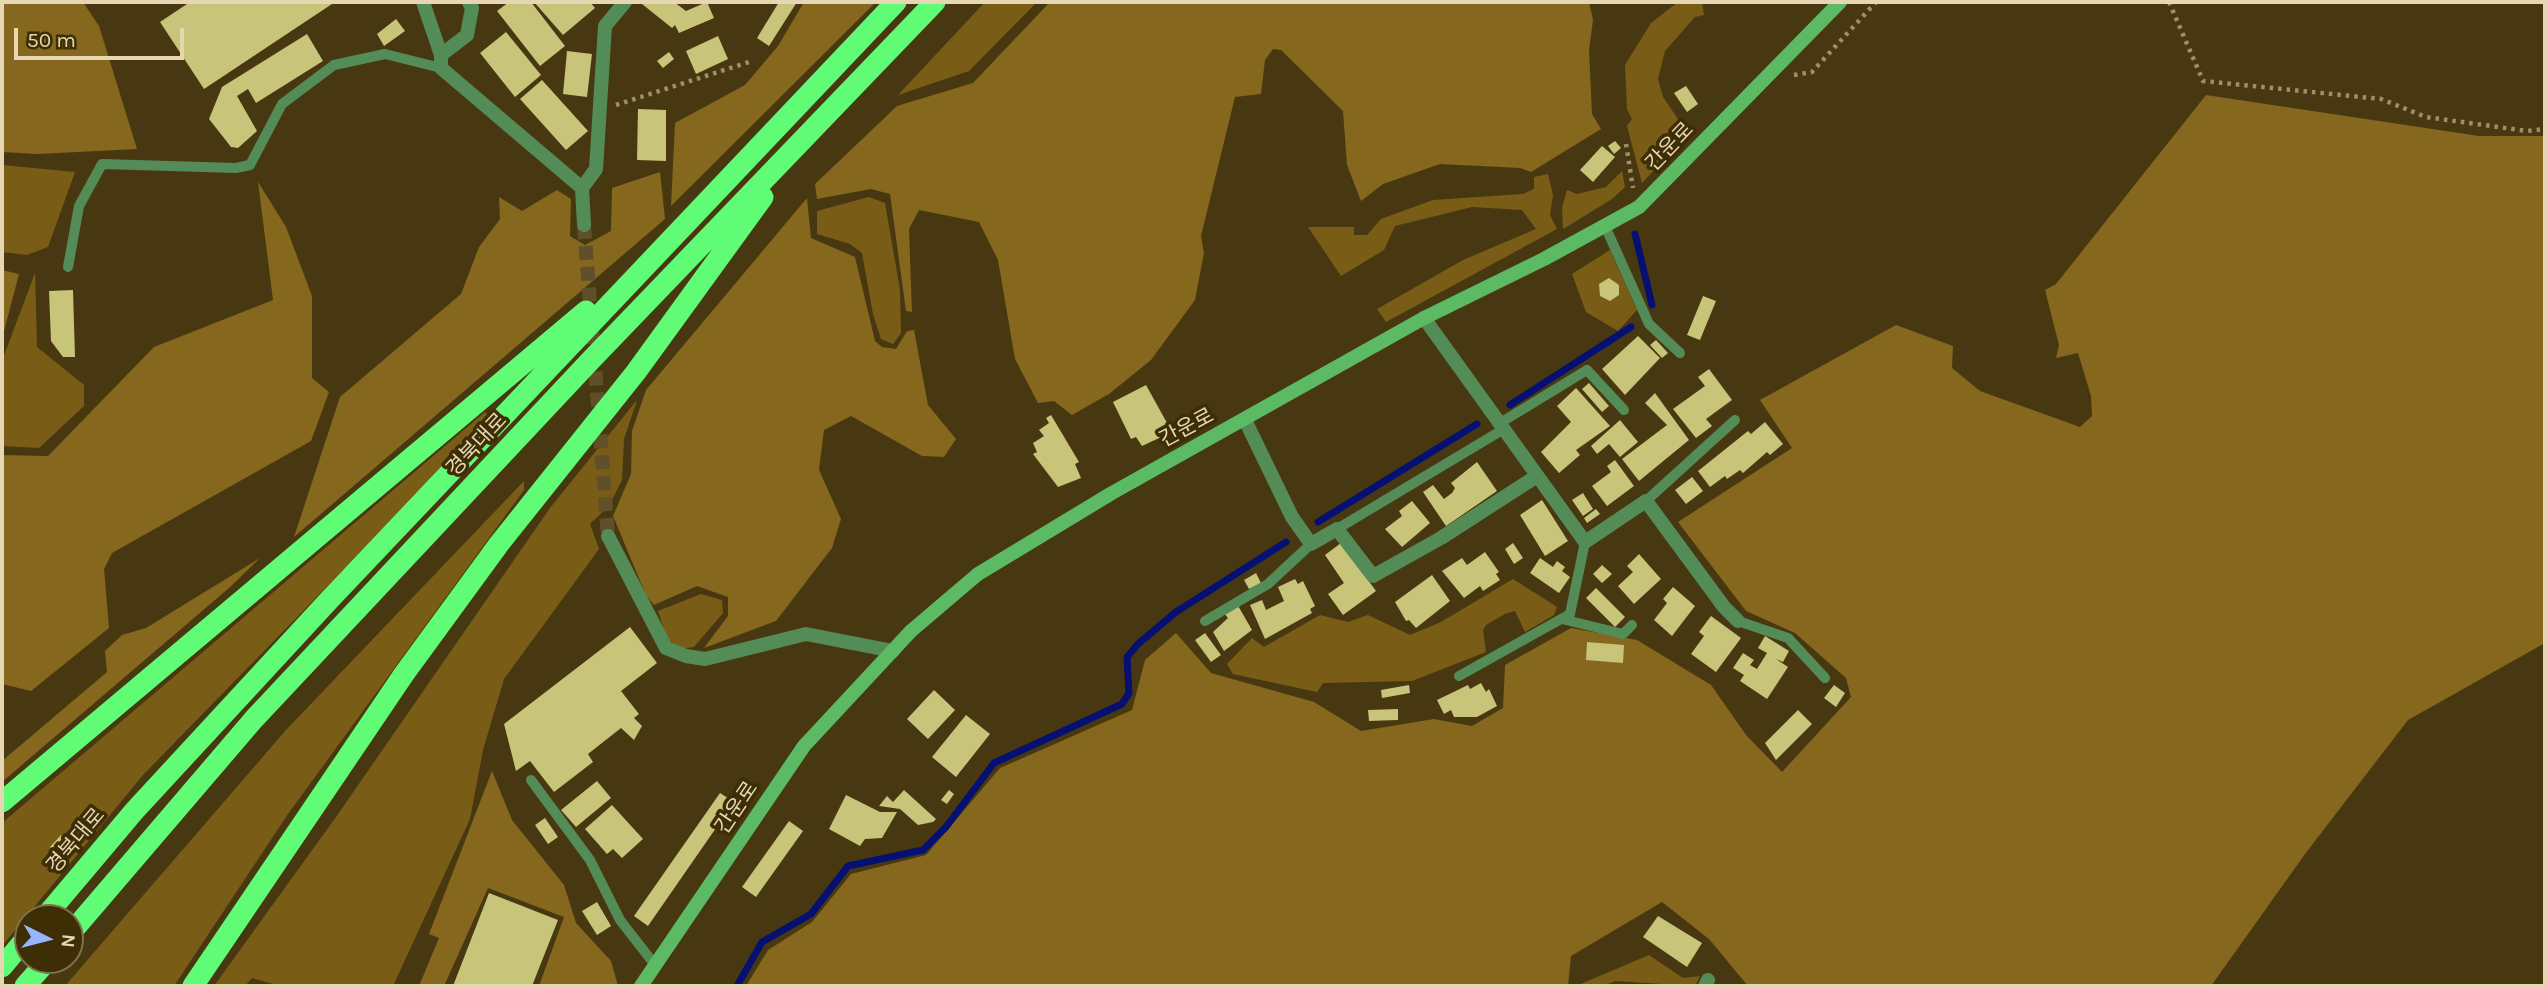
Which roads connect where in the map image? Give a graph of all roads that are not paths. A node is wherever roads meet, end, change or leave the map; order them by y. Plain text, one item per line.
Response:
1 (422, 2) edge
2 (469, 2) edge
3 (625, 2) edge
4 (896, 2) edge
5 (934, 2) edge
6 (1840, 2) edge
7 (441, 62) junction
8 (807, 136) junction
9 (582, 188) junction
10 (584, 226) tunnel mouth
11 (1605, 226) junction
12 (646, 265) junction
13 (68, 267) dead end
14 (1424, 318) junction
15 (1680, 353) dead end
16 (1624, 410) dead end
17 (1735, 420) dead end
18 (1245, 421) junction
19 (1502, 426) junction
20 (1537, 476) junction
21 (1646, 501) junction
22 (1337, 529) junction
23 (608, 536) tunnel mouth
24 (1585, 542) junction
25 (1311, 544) junction
26 (1562, 619) junction
27 (1205, 621) dead end
28 (1738, 621) joint
29 (1632, 625) dead end
30 (893, 651) junction
31 (1459, 676) dead end
32 (1825, 678) dead end
33 (531, 780) dead end
34 (2, 802) edge
35 (56, 904) edge
36 (84, 918) edge
37 (14, 953) edge
38 (655, 965) junction
39 (2, 967) edge
40 (193, 986) edge
41 (641, 986) edge

1 - 7 street
2 - 7 street
3 - 9 street
4 - 12 highway, 경북대로
5 - 8 highway, 경북대로
6 - 11 street, 간운로
7 - 9 street
7 - 13 lane
8 - 36 highway, 경북대로
8 - 40 highway
9 - 10 street
11 - 14 street, 간운로
11 - 15 lane
12 - 34 highway
12 - 35 highway, 경북대로
14 - 18 street, 간운로
14 - 19 street
16 - 19 lane
17 - 21 lane
18 - 25 street
18 - 30 street, 간운로
19 - 20 street
19 - 22 lane
20 - 22 street
20 - 24 street
21 - 24 street
21 - 28 street
22 - 25 street
23 - 30 street
24 - 26 lane
25 - 27 lane
26 - 29 lane
26 - 31 lane
28 - 32 lane
30 - 38 street, 간운로
33 - 38 lane
37 - 39 highway
38 - 41 street, 간운로

